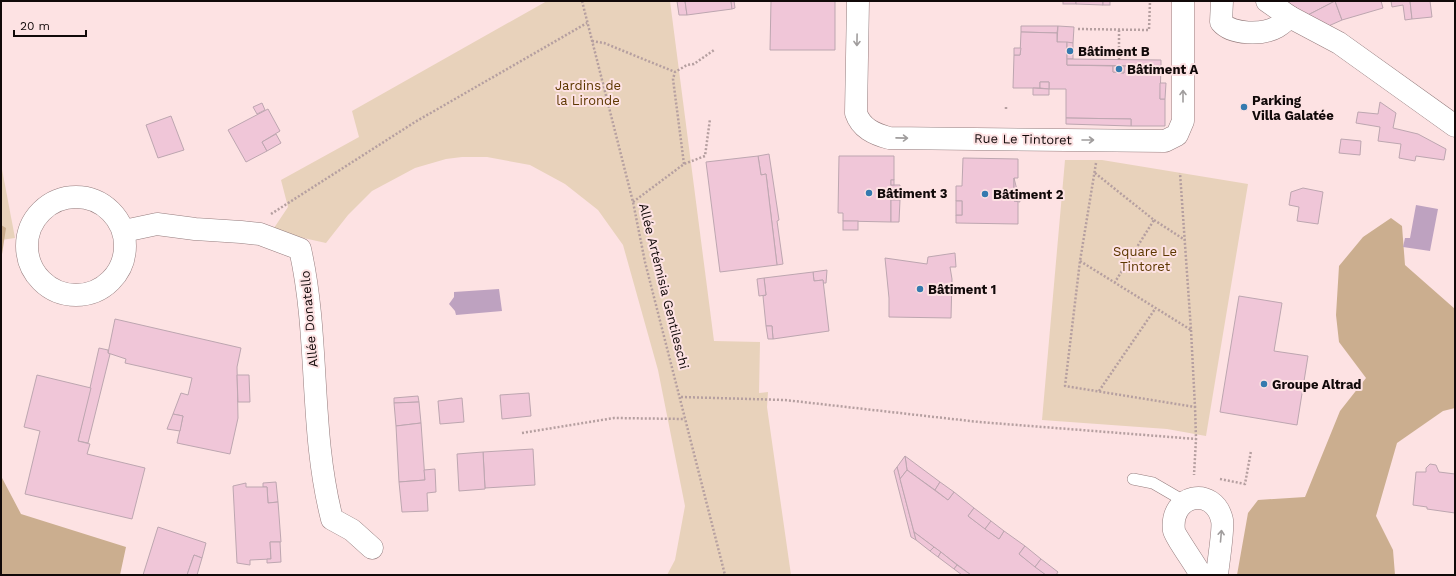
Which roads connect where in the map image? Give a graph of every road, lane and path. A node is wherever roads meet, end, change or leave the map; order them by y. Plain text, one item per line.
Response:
1 (582, 1) edge
2 (858, 1) edge
3 (1150, 1) edge
4 (1182, 1) edge
5 (1222, 1) edge
6 (1267, 1) edge
7 (1290, 17) junction
8 (587, 23) junction
9 (1078, 29) dead end
10 (1119, 30) junction
11 (592, 41) junction
12 (714, 50) dead end
13 (1118, 60) dead end
14 (675, 72) junction
15 (1006, 107) dead end
16 (1006, 111) dead end
17 (710, 119) dead end
18 (1455, 126) edge
19 (1097, 160) dead end
20 (684, 164) junction
21 (1095, 173) junction
22 (1180, 173) dead end
23 (633, 202) junction
24 (1154, 220) junction
25 (124, 231) junction
26 (241, 232) junction
27 (1185, 240) junction
28 (1080, 261) junction
29 (1115, 282) junction
30 (1156, 308) junction
31 (1191, 330) junction
32 (1099, 391) junction
33 (681, 397) junction
34 (1195, 407) junction
35 (685, 419) junction
36 (522, 433) dead end
37 (1196, 439) junction
38 (1251, 451) dead end
39 (1194, 476) dead end
40 (1218, 478) dead end
41 (1133, 479) dead end
42 (1184, 501) junction
43 (372, 548) dead end
44 (725, 575) edge
45 (1201, 575) edge
46 (1218, 575) edge

1 - 8 path, Allée Artémisia Gentileschi
2 -> 4 street, Rue Le Tintoret
3 - 10 path
5 - 7 street
6 - 7 street
7 - 18 street
8 - 11 path, Allée Artémisia Gentileschi
8 - 26 path
9 - 10 path
10 - 13 path
11 - 14 path
11 - 23 path, Allée Artémisia Gentileschi
12 - 14 path
14 - 20 path
15 - 16 path
17 - 20 path
19 - 21 path
20 - 23 path
21 - 24 path
21 - 28 path
22 - 27 path
23 - 33 path, Allée Artémisia Gentileschi
24 - 27 path
24 - 29 path
25 - 25 street
25 - 26 street, Allée Donatello
26 - 43 street, Allée Donatello
27 - 31 path
28 - 29 path
28 - 32 path
29 - 30 path
30 - 31 path
30 - 32 path
31 - 34 path
32 - 34 path
33 - 35 path, Allée Artémisia Gentileschi
33 - 37 path
34 - 37 path
35 - 36 path
35 - 44 path, Allée Artémisia Gentileschi
37 - 39 path
38 - 40 path
41 - 42 lane
42 - 45 street
46 -> 42 street

